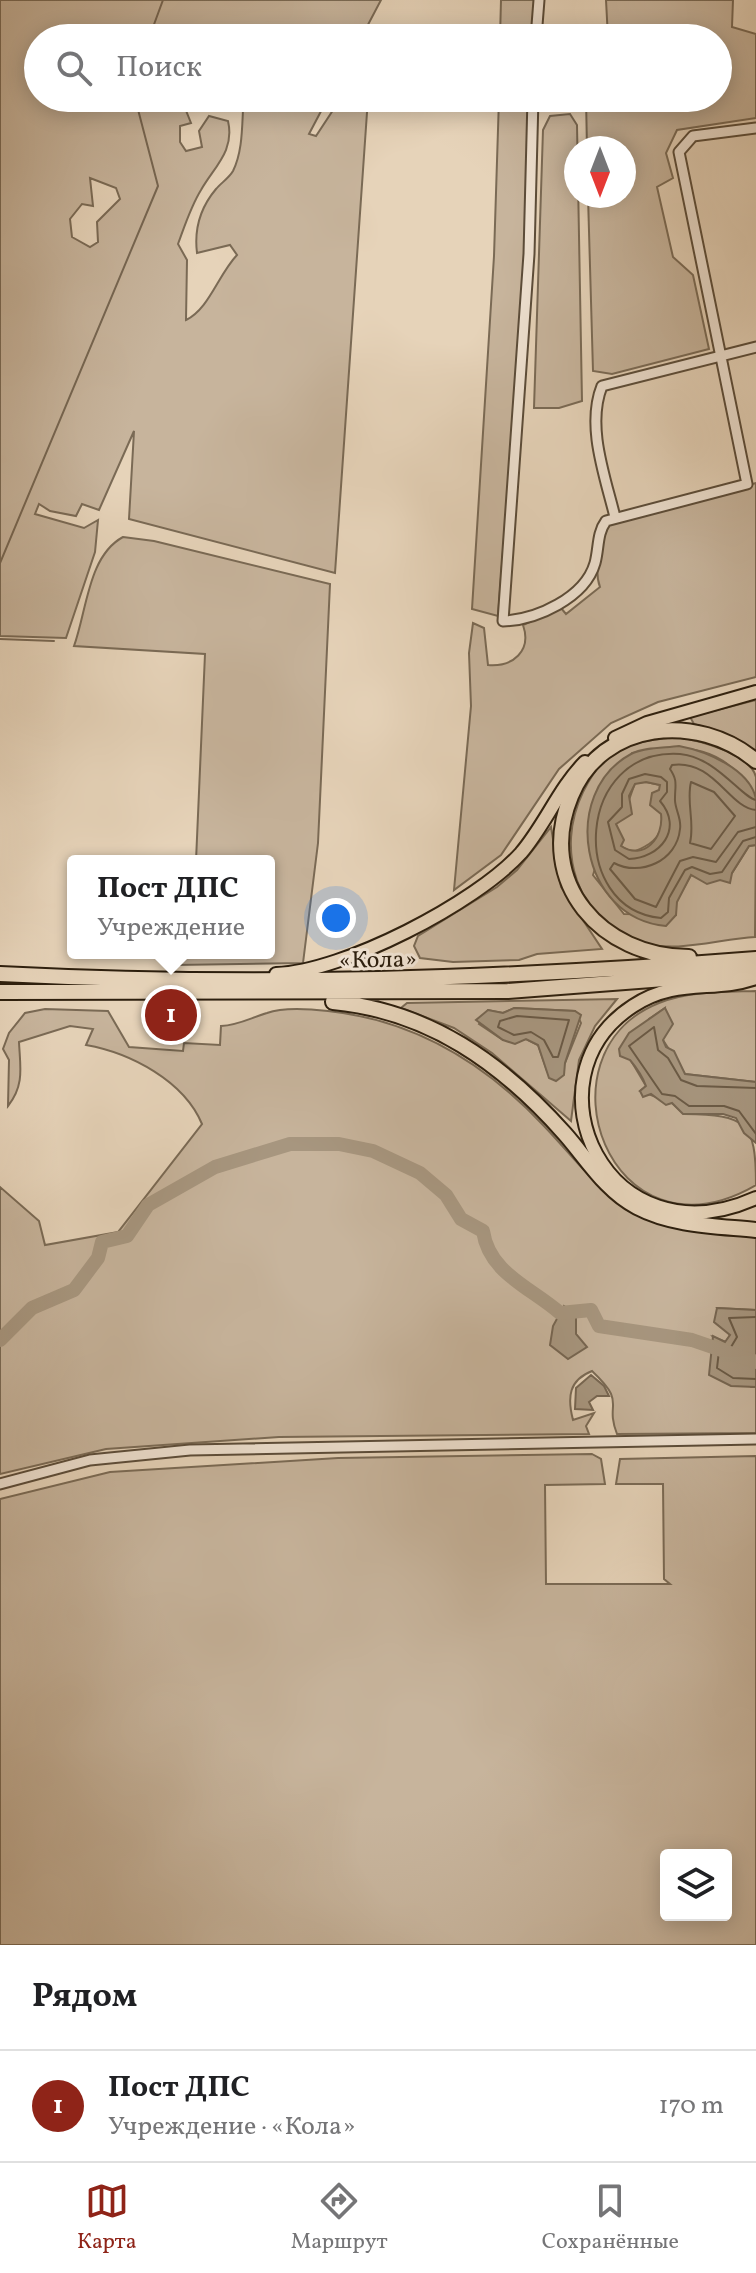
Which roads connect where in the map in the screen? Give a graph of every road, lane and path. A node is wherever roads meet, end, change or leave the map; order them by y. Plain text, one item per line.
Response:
1 (539, 0) edge
2 (537, 24) edge
3 (533, 112) edge
4 (756, 128) edge
5 (756, 347) edge
6 (719, 357) junction
7 (615, 517) junction
8 (756, 692) edge
9 (756, 761) edge
10 (756, 959) edge
11 (0, 974) edge
12 (756, 975) edge
13 (215, 982) junction
14 (0, 992) edge
15 (245, 994) junction
16 (756, 1198) edge
17 (756, 1230) edge
18 (756, 1439) edge
19 (0, 1484) edge

1 - 2 street
3 - 7 street
4 - 6 street
5 - 6 street
6 - 7 street
6 - 7 street
8 - 13 main road
9 - 10 highway
10 - 13 highway, «Кола»
11 - 13 highway, «Кола»
12 - 15 highway, «Кола»
12 - 16 main road
14 - 15 highway, «Кола»
15 - 17 highway
18 - 19 street

